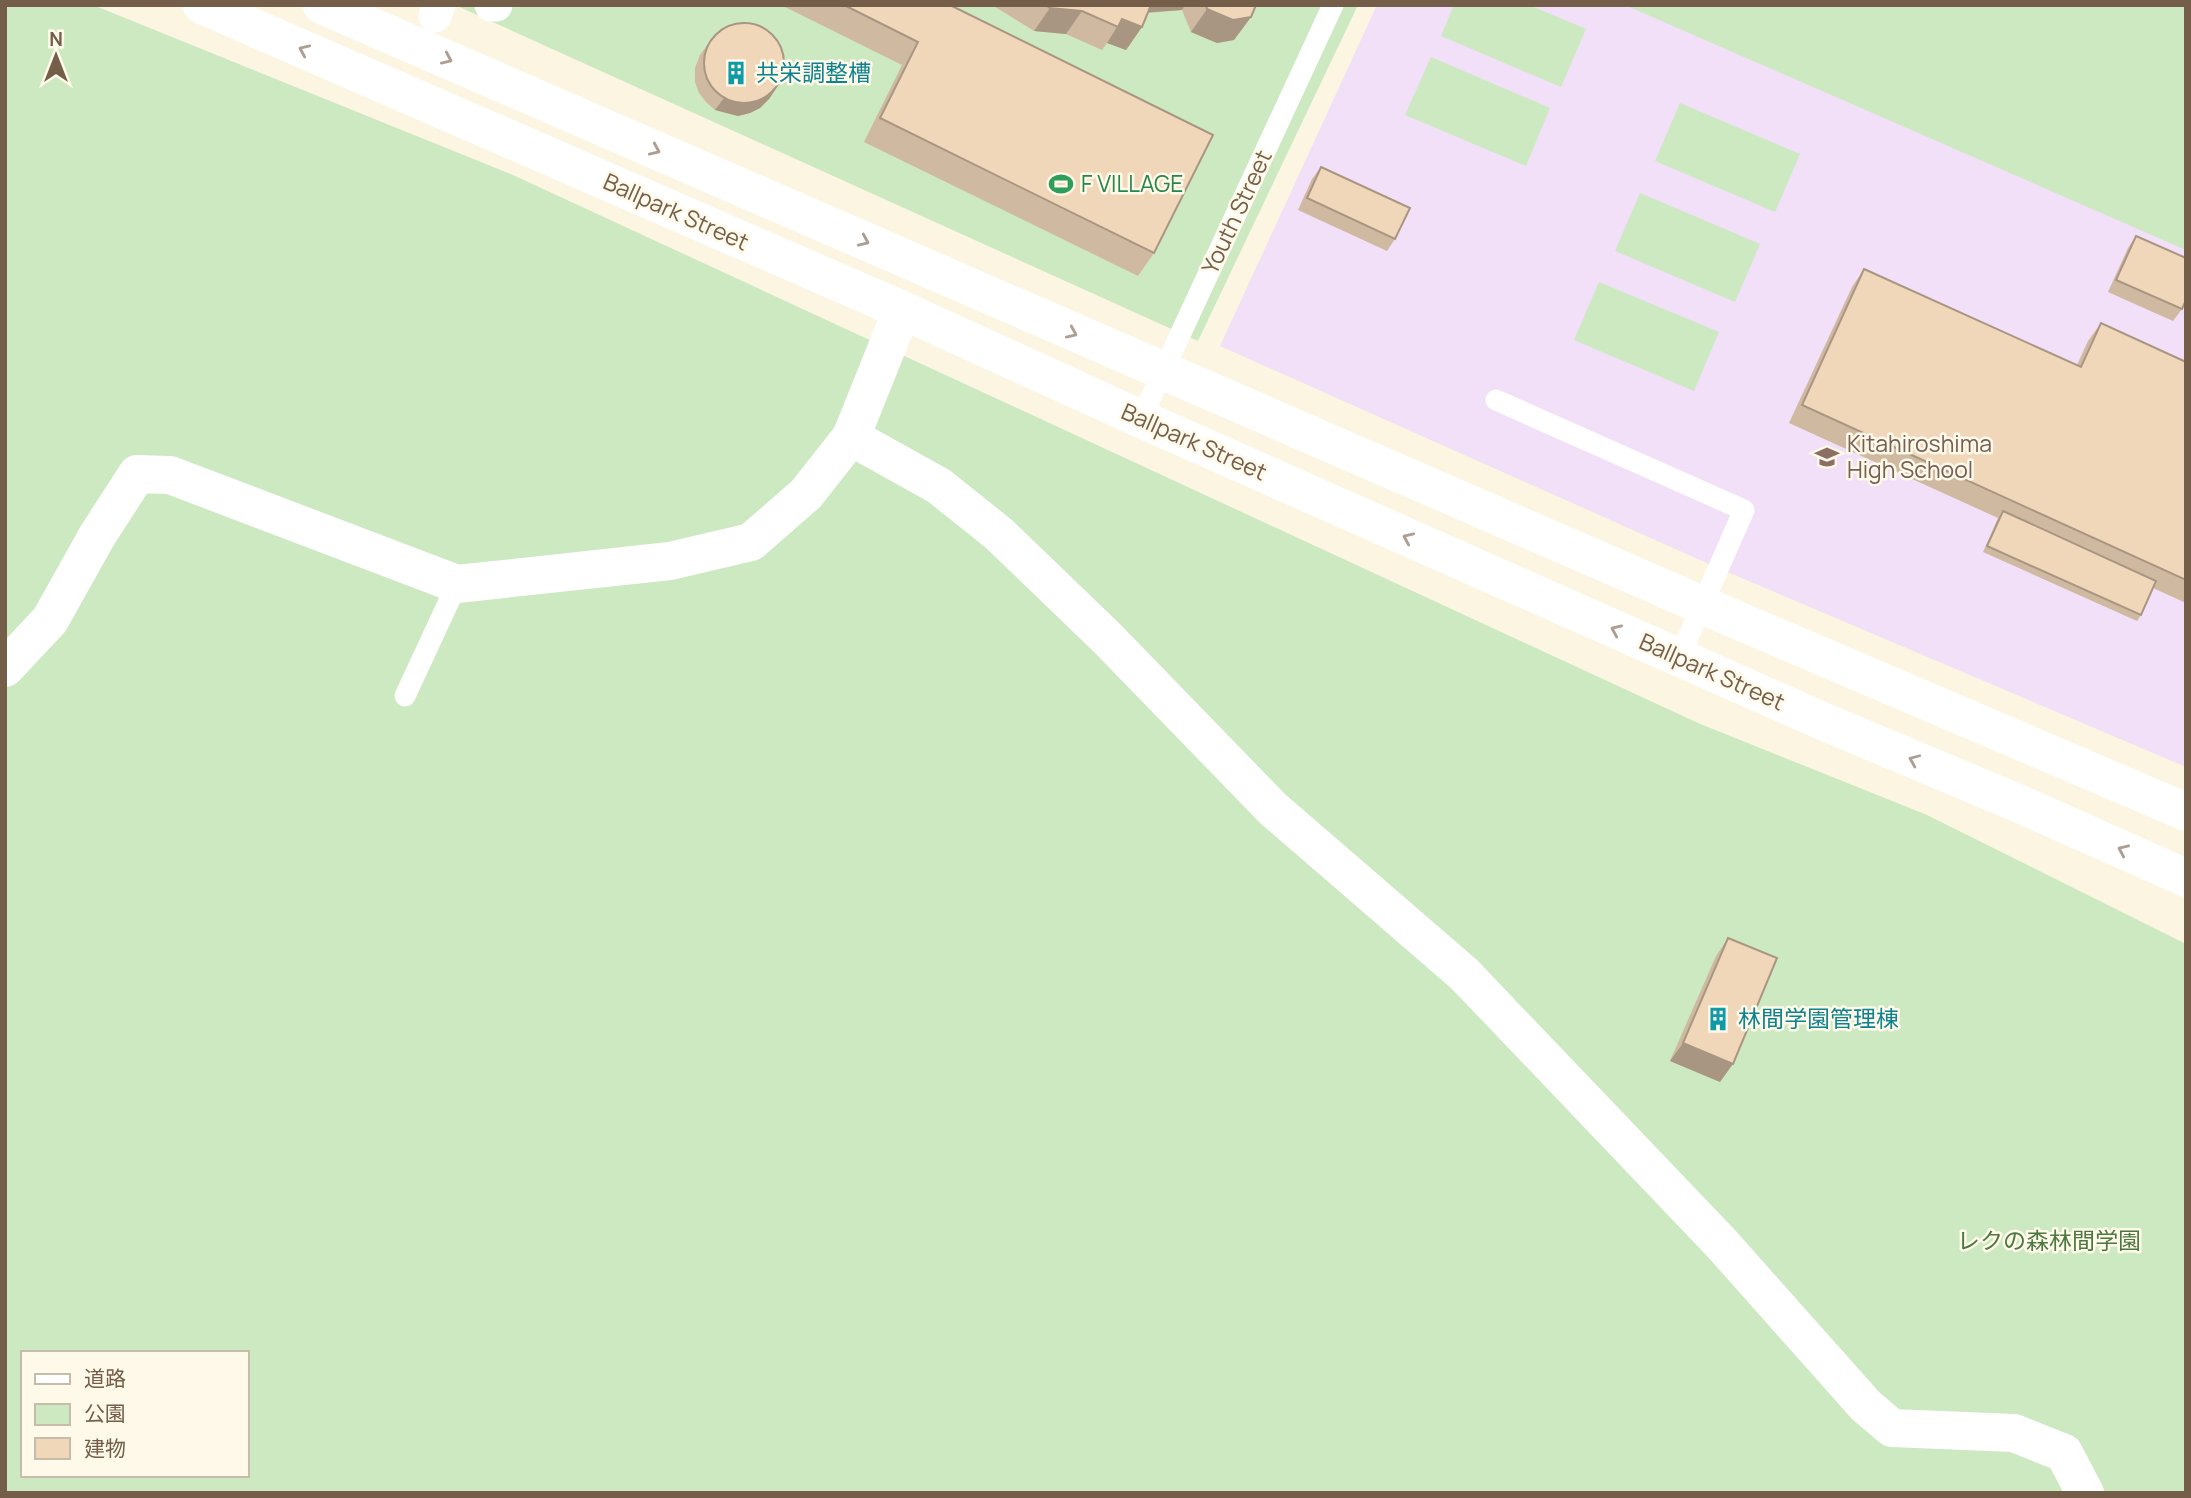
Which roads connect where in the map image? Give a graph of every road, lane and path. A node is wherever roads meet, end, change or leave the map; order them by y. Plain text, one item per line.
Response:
1 (202, 5) edge
2 (322, 5) edge
3 (1334, 5) edge
4 (902, 310) junction
5 (1163, 372) junction
6 (1496, 400) dead end
7 (1141, 419) junction
8 (850, 437) junction
9 (457, 584) junction
10 (1702, 606) junction
11 (1679, 658) junction
12 (5, 668) edge
13 (405, 696) dead end
14 (2186, 812) edge
15 (2186, 878) edge
16 (2085, 1493) edge

4 -> 1 street, Ballpark Street
2 -> 5 street, Ballpark Street
3 - 5 lane, Youth Street
4 - 7 street, Ballpark Street
4 - 8 street
5 - 7 lane, Youth Street
5 - 10 street, Ballpark Street
6 - 10 lane
11 -> 7 street, Ballpark Street
8 - 9 street
8 - 16 street
9 - 12 street
9 - 13 lane
10 - 11 lane
10 - 14 street, Ballpark Street
15 -> 11 street, Ballpark Street

